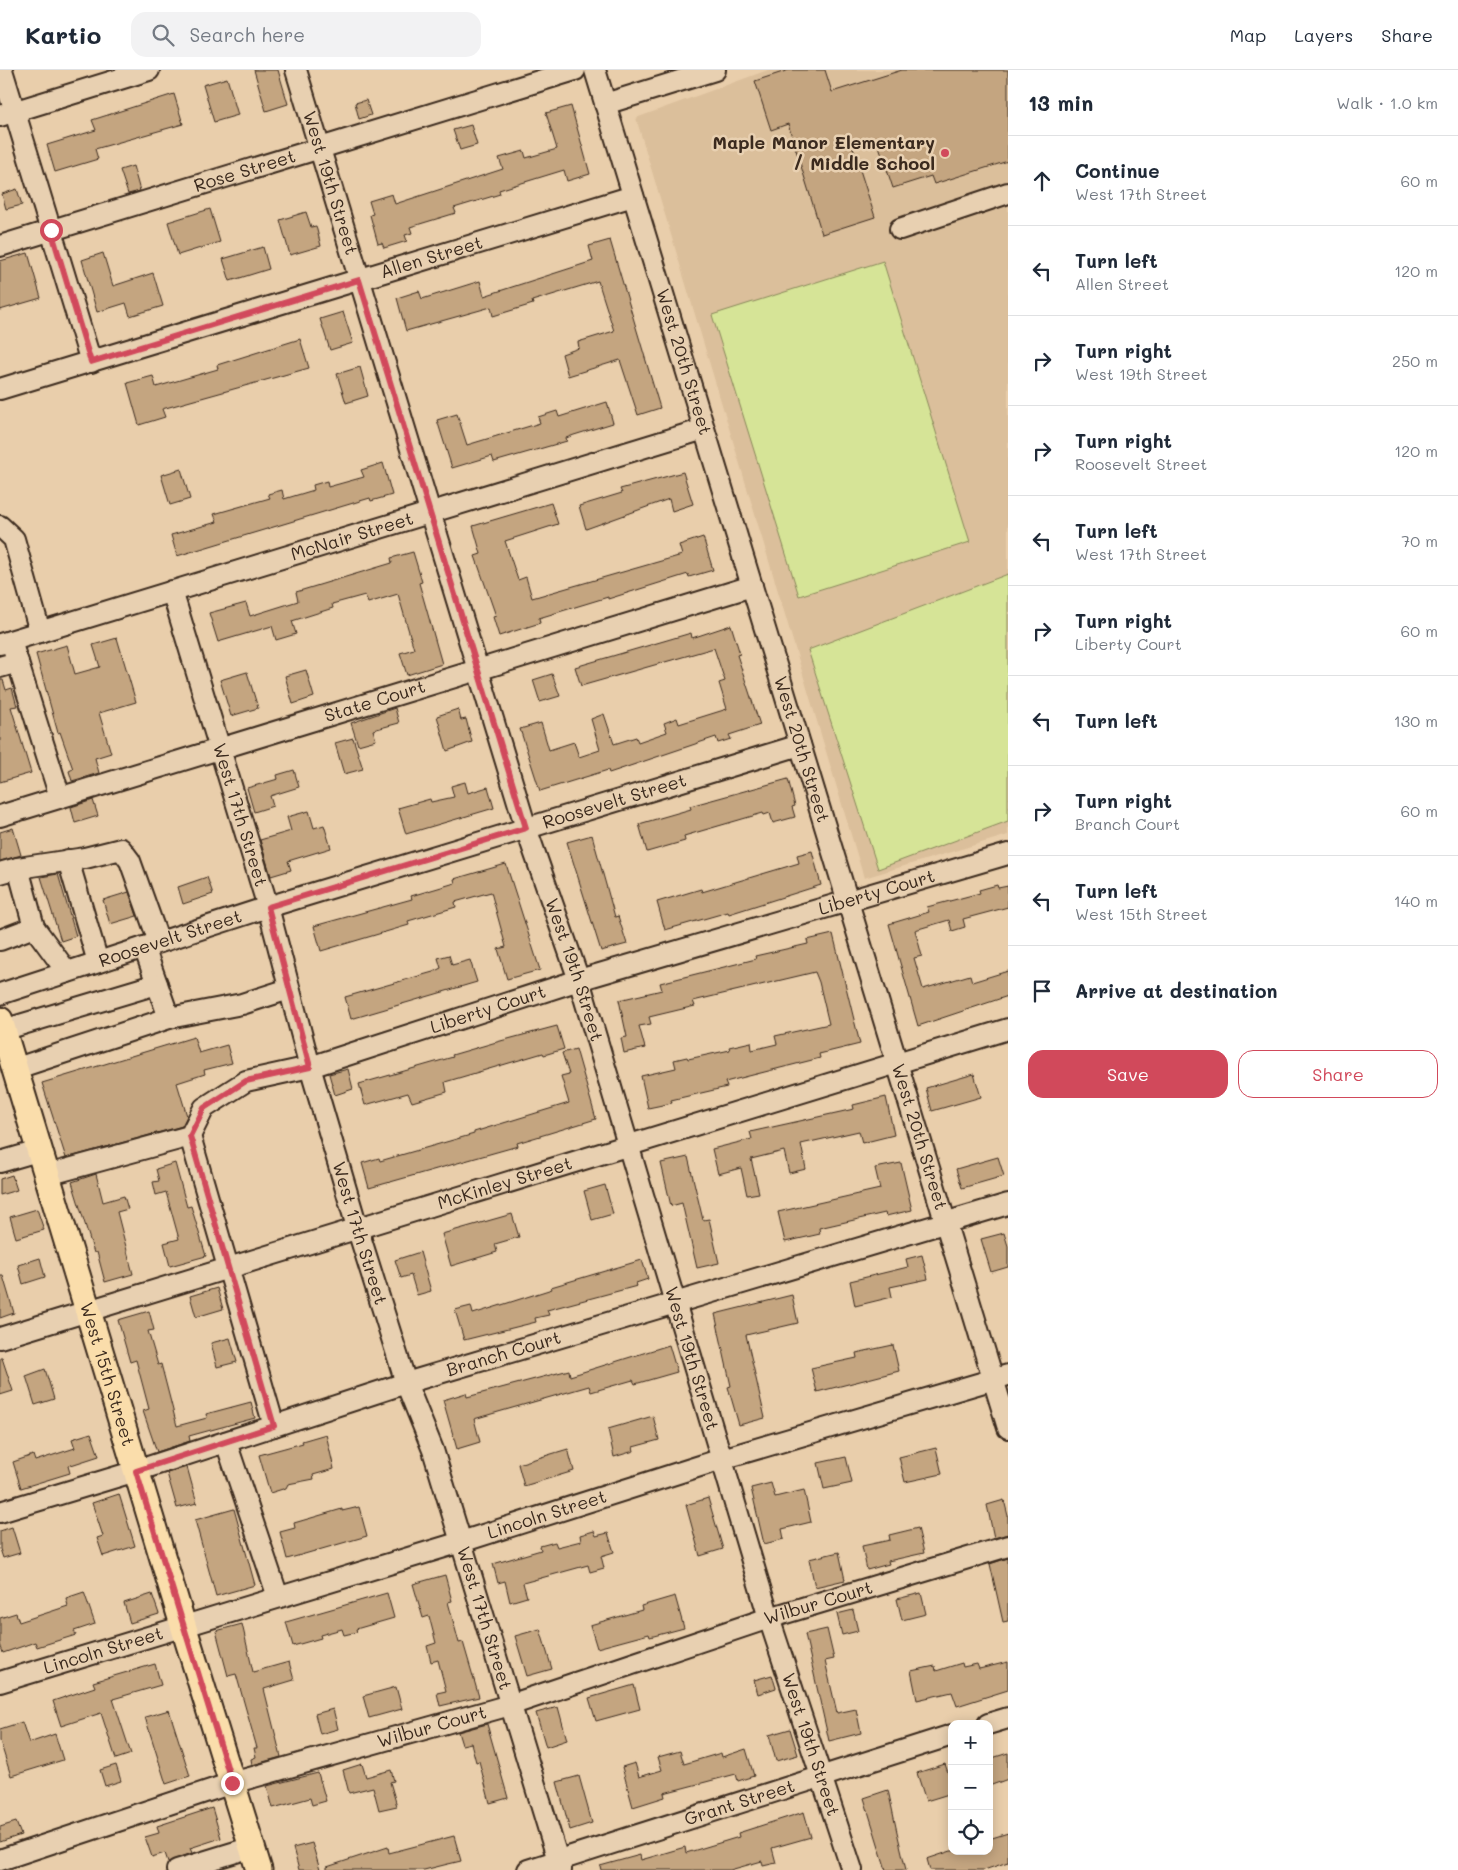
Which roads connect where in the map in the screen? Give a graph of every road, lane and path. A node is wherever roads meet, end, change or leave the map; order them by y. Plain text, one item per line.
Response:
1 (2, 70) edge
2 (149, 70) edge
3 (296, 70) edge
4 (576, 70) edge
5 (595, 70) edge
6 (715, 70) edge
7 (605, 104) junction
8 (7, 113) edge
9 (319, 148) junction
10 (1008, 194) edge
11 (633, 196) junction
12 (900, 229) dead end
13 (51, 230) junction
14 (0, 246) edge
15 (359, 280) junction
16 (91, 362) junction
17 (0, 389) edge
18 (704, 429) junction
19 (430, 513) junction
20 (0, 526) edge
21 (752, 586) junction
22 (172, 592) junction
23 (40, 632) junction
24 (6, 642) edge
25 (9, 665) edge
26 (478, 670) junction
27 (800, 744) junction
28 (220, 749) junction
29 (60, 797) junction
30 (0, 816) edge
31 (526, 828) junction
32 (1008, 854) edge
33 (68, 860) junction
34 (9, 871) edge
35 (849, 901) junction
36 (268, 907) junction
37 (34, 927) junction
38 (0, 940) edge
39 (152, 944) junction
40 (98, 962) junction
41 (67, 972) junction
42 (579, 980) junction
43 (157, 984) junction
44 (289, 990) junction
45 (0, 994) edge
46 (169, 1018) junction
47 (1, 1025) edge
48 (1008, 1029) edge
49 (896, 1063) junction
50 (310, 1067) junction
51 (14, 1069) junction
52 (190, 1136) junction
53 (626, 1145) junction
54 (38, 1150) junction
55 (0, 1162) edge
56 (48, 1175) junction
57 (1008, 1204) edge
58 (945, 1223) junction
59 (357, 1228) junction
60 (228, 1268) junction
61 (674, 1304) junction
62 (89, 1312) junction
63 (0, 1338) edge
64 (1000, 1377) edge
65 (406, 1383) junction
66 (274, 1426) junction
67 (1008, 1428) edge
68 (226, 1442) junction
69 (722, 1459) junction
70 (136, 1471) junction
71 (0, 1512) edge
72 (461, 1542) junction
73 (1008, 1546) edge
74 (278, 1597) junction
75 (769, 1618) junction
76 (183, 1625) junction
77 (0, 1682) edge
78 (510, 1705) junction
79 (1008, 1718) edge
80 (993, 1722) edge
81 (948, 1736) edge
82 (822, 1776) junction
83 (232, 1783) junction
84 (252, 1846) junction
85 (0, 1860) edge
86 (224, 1863) edge
87 (559, 1865) edge
88 (177, 1870) edge
89 (259, 1870) edge
90 (528, 1870) edge
91 (852, 1870) edge

1 - 8 street
2 - 8 street
3 - 9 street, West 19th Street
4 - 9 street, Rose Street
5 - 7 street, West 20th Street
6 - 7 street
7 - 11 street, West 20th Street
8 - 13 street
9 - 13 street, Rose Street
9 - 15 street, West 19th Street
10 - 12 street
11 - 15 street, Allen Street
11 - 18 street, West 20th Street
13 - 14 street, Rose Street
13 - 16 street
15 - 16 street, Allen Street
15 - 19 street, West 19th Street
16 - 17 street, Allen Street
18 - 19 street, McNair Street
18 - 21 street, West 20th Street
19 - 22 street, McNair Street
19 - 26 street, West 19th Street
20 - 23 street
21 - 26 street, State Court
21 - 27 street, West 20th Street
22 - 23 street, McNair Street
22 - 28 street, West 17th Street
23 - 24 street, McNair Street
24 - 25 street
25 - 29 street
26 - 28 street, State Court
26 - 31 street, West 19th Street
27 - 31 street, Roosevelt Street
27 - 35 street, West 20th Street
28 - 29 street, State Court
28 - 36 street, West 17th Street
29 - 30 street, State Court
31 - 36 street, Roosevelt Street
31 - 42 street, West 19th Street
32 - 35 street, Liberty Court
33 - 34 street
33 - 39 street
33 - 40 street
34 - 37 street
35 - 42 street, Liberty Court
35 - 49 street, West 20th Street
36 - 39 street, Roosevelt Street
36 - 44 street, West 17th Street
37 - 38 street
37 - 41 street
39 - 40 street, Roosevelt Street
39 - 43 street
40 - 41 street, Roosevelt Street
41 - 45 street, Roosevelt Street
42 - 50 street, Liberty Court
42 - 53 street, West 19th Street
43 - 46 street
43 - 47 street
44 - 46 street
44 - 50 street, West 17th Street
46 - 51 street
47 - 51 main road, West 15th Street
48 - 49 street, McKinley Street
49 - 53 street, McKinley Street
49 - 58 street, West 20th Street
50 - 52 street, Liberty Court
50 - 59 street, West 17th Street
51 - 54 main road, West 15th Street
52 - 56 street
52 - 60 street
53 - 59 street, McKinley Street
53 - 61 street, West 19th Street
54 - 55 street
54 - 56 main road, West 15th Street
56 - 62 main road, West 15th Street
57 - 58 street, Branch Court
58 - 61 street, Branch Court
58 - 64 street, West 20th Street
59 - 60 street, McKinley Street
59 - 65 street, West 17th Street
60 - 62 street, McKinley Street
60 - 66 street
61 - 65 street, Branch Court
61 - 69 street, West 19th Street
62 - 63 street, McKinley Street
62 - 70 main road, West 15th Street
64 - 67 street, West 20th Street
64 - 69 street, Lincoln Street
65 - 66 street, Branch Court
65 - 72 street, West 17th Street
66 - 68 street, Branch Court
68 - 70 street, Branch Court
68 - 74 street
69 - 72 street, Lincoln Street
69 - 75 street, West 19th Street
70 - 71 street, Branch Court
70 - 76 main road, West 15th Street
72 - 74 street, Lincoln Street
72 - 78 street, West 17th Street
73 - 75 street, Wilbur Court
74 - 76 street, Lincoln Street
75 - 78 street, Wilbur Court
75 - 82 street, West 19th Street
76 - 77 street, Lincoln Street
76 - 83 main road, West 15th Street
78 - 83 street, Wilbur Court
78 - 87 street, West 17th Street
79 - 80 street
81 - 82 street, Grant Street
82 - 87 street, Grant Street
82 - 91 street, West 19th Street
83 - 84 main road, West 15th Street
83 - 85 street, Wilbur Court
84 - 86 street
84 - 89 main road, West 15th Street
86 - 88 street
87 - 90 street, Grant Street

